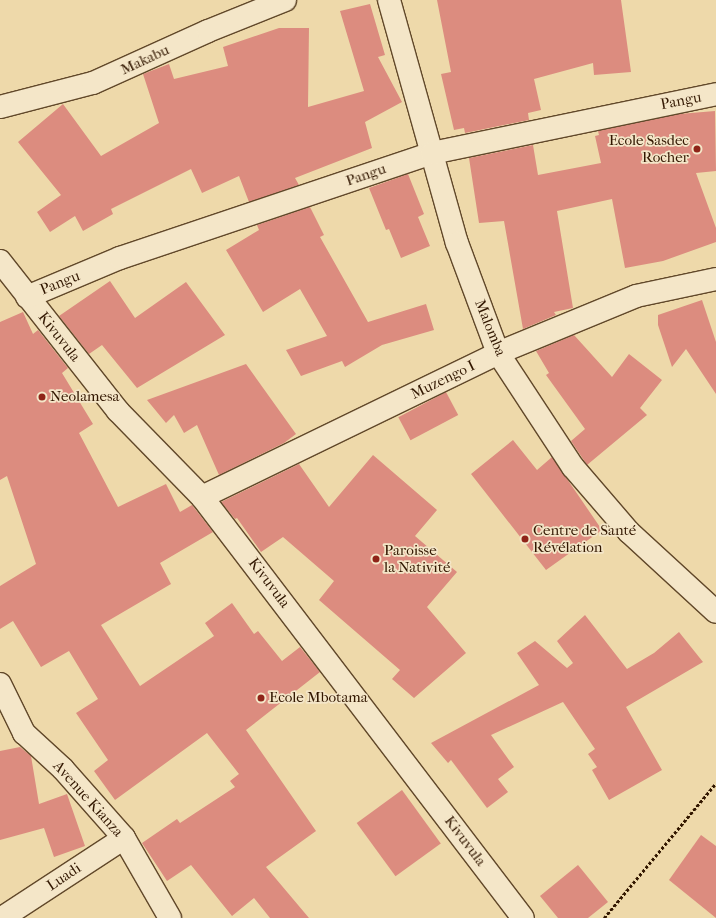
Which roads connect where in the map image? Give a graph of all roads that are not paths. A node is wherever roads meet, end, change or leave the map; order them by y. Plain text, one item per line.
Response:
1 (285, 0) edge
2 (389, 0) edge
3 (716, 94) edge
4 (0, 107) edge
5 (432, 153) junction
6 (0, 261) edge
7 (716, 279) edge
8 (27, 297) junction
9 (498, 353) junction
10 (202, 497) junction
11 (716, 612) edge
12 (0, 684) edge
13 (124, 838) junction
14 (6, 918) edge
15 (170, 918) edge
16 (523, 918) edge

1 - 4 street, Makabu
2 - 5 street, Malomba
3 - 5 street, Pangu
5 - 8 street, Pangu
5 - 9 street, Malomba
6 - 8 street, Kivuvula
7 - 9 street, Muzengo I
8 - 10 street, Kivuvula
9 - 10 street, Muzengo I
9 - 11 street, Malomba
10 - 16 street, Kivuvula
12 - 13 street, Avenue Kianza
13 - 14 street, Luadi
13 - 15 street, Avenue Kianza

